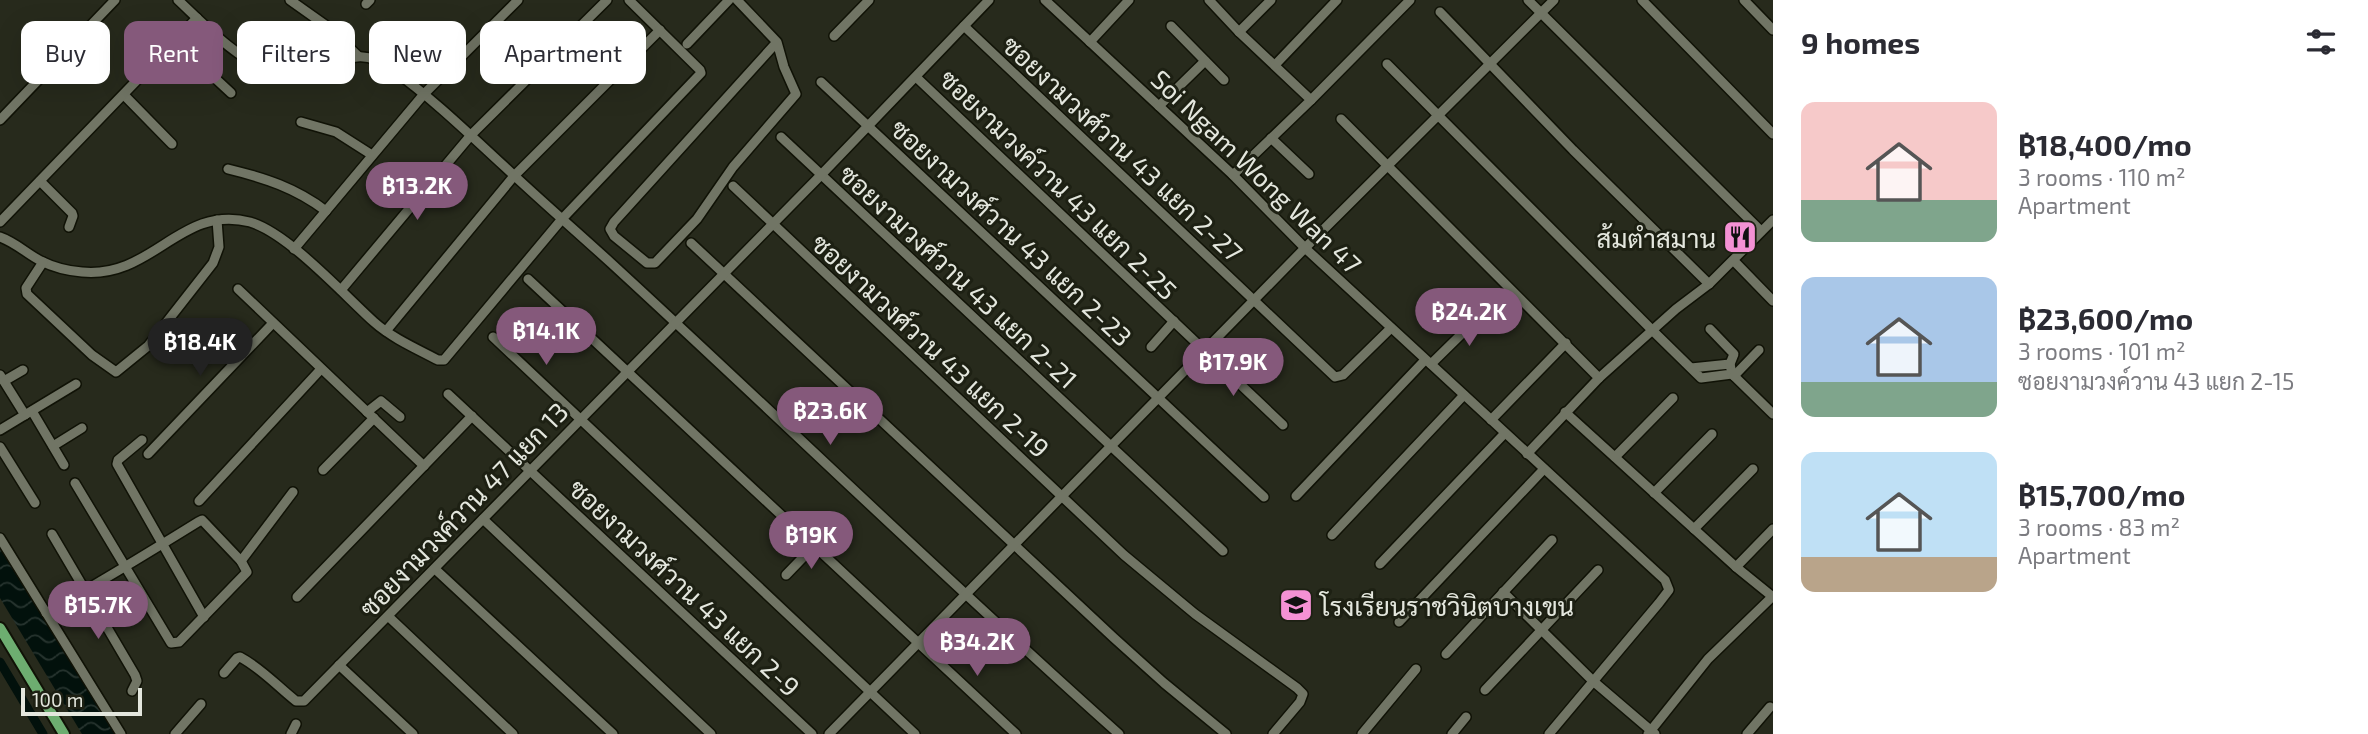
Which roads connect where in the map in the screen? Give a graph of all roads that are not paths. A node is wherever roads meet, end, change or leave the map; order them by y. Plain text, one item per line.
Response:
1 (115, 0) edge
2 (178, 0) edge
3 (290, 0) edge
4 (518, 0) edge
5 (607, 0) edge
6 (629, 0) edge
7 (729, 0) edge
8 (737, 0) edge
9 (869, 0) edge
10 (989, 0) edge
11 (1045, 0) edge
12 (1129, 0) edge
13 (1209, 0) edge
14 (1271, 0) edge
15 (1337, 0) edge
16 (1410, 0) edge
17 (1528, 0) edge
18 (1554, 0) edge
19 (1642, 0) edge
20 (1744, 0) edge
21 (1440, 12) dead end
22 (1540, 14) junction
23 (197, 18) junction
24 (194, 21) edge
25 (964, 26) junction
26 (1171, 26) dead end
27 (660, 30) junction
28 (1773, 30) edge
29 (1239, 32) junction
30 (834, 36) dead end
31 (777, 42) junction
32 (1090, 42) junction
33 (687, 44) dead end
34 (358, 56) junction
35 (1205, 61) junction
36 (1387, 64) dead end
37 (1275, 65) junction
38 (1489, 65) junction
39 (916, 76) junction
40 (1224, 80) dead end
41 (821, 82) dead end
42 (134, 84) edge
43 (221, 84) edge
44 (231, 93) dead end
45 (424, 94) junction
46 (124, 95) junction
47 (1311, 100) junction
48 (1159, 106) junction
49 (1439, 114) junction
50 (1341, 119) dead end
51 (0, 120) edge
52 (301, 122) dead end
53 (867, 126) junction
54 (1773, 134) edge
55 (471, 135) junction
56 (780, 136) dead end
57 (1271, 138) junction
58 (172, 145) dead end
59 (372, 155) junction
60 (1388, 164) junction
61 (228, 169) dead end
62 (1309, 174) dead end
63 (821, 175) junction
64 (1233, 175) junction
65 (514, 176) junction
66 (40, 181) junction
67 (733, 186) dead end
68 (326, 211) junction
69 (562, 219) junction
70 (217, 220) junction
71 (1773, 220) edge
72 (0, 222) edge
73 (771, 225) junction
74 (69, 227) dead end
75 (1761, 231) junction
76 (2, 235) edge
77 (691, 243) dead end
78 (1305, 248) junction
79 (294, 249) junction
80 (1734, 261) junction
81 (43, 262) junction
82 (723, 274) junction
83 (528, 279) dead end
84 (1709, 284) junction
85 (238, 289) dead end
86 (341, 290) junction
87 (1254, 299) junction
88 (1773, 301) edge
89 (1486, 310) dead end
90 (1174, 321) junction
91 (675, 322) junction
92 (273, 323) junction
93 (1391, 328) junction
94 (1710, 328) dead end
95 (1652, 330) junction
96 (386, 331) junction
97 (493, 337) dead end
98 (1566, 343) junction
99 (1151, 347) dead end
100 (1204, 350) junction
101 (1759, 350) dead end
102 (1428, 362) junction
103 (1730, 364) junction
104 (1691, 368) junction
105 (321, 369) junction
106 (23, 370) dead end
107 (627, 371) junction
108 (1733, 375) junction
109 (2, 378) edge
110 (1599, 378) junction
111 (76, 384) dead end
112 (448, 394) dead end
113 (1464, 396) junction
114 (1158, 397) junction
115 (1673, 398) dead end
116 (1565, 412) junction
117 (29, 413) junction
118 (1773, 414) edge
119 (371, 415) junction
120 (472, 416) junction
121 (400, 417) dead end
122 (579, 419) junction
123 (1491, 420) junction
124 (1283, 425) dead end
125 (82, 428) dead end
126 (0, 430) edge
127 (1505, 433) junction
128 (1712, 434) dead end
129 (142, 440) dead end
130 (53, 446) junction
131 (1110, 446) junction
132 (0, 447) edge
133 (148, 454) dead end
134 (1527, 454) junction
135 (1615, 457) junction
136 (64, 465) dead end
137 (424, 466) junction
138 (1544, 469) junction
139 (1753, 469) dead end
140 (323, 470) dead end
141 (530, 470) junction
142 (75, 483) dead end
143 (293, 492) dead end
144 (1654, 493) junction
145 (1062, 495) junction
146 (1296, 496) dead end
147 (1264, 497) dead end
148 (200, 501) dead end
149 (35, 503) dead end
150 (483, 519) junction
151 (1694, 529) junction
152 (1773, 529) edge
153 (52, 534) dead end
154 (1332, 535) dead end
155 (0, 538) edge
156 (1552, 540) dead end
157 (163, 544) junction
158 (1013, 545) junction
159 (814, 546) junction
160 (1223, 551) dead end
161 (241, 561) junction
162 (1380, 564) dead end
163 (124, 567) junction
164 (1736, 567) junction
165 (435, 569) junction
166 (1598, 570) dead end
167 (786, 575) dead end
168 (86, 590) junction
169 (1503, 593) junction
170 (965, 594) junction
171 (1773, 596) edge
172 (297, 597) dead end
173 (46, 613) junction
174 (204, 617) junction
175 (389, 617) junction
176 (1399, 622) dead end
177 (0, 628) edge
178 (1542, 629) junction
179 (917, 643) junction
180 (1446, 654) dead end
181 (339, 665) junction
182 (1416, 669) dead end
183 (224, 673) dead end
184 (1593, 681) junction
185 (1485, 690) dead end
186 (132, 691) dead end
187 (870, 692) junction
188 (201, 704) dead end
189 (1770, 706) dead end
190 (1466, 717) dead end
191 (1651, 733) edge
192 (64, 734) edge
193 (121, 734) edge
194 (174, 734) edge
195 (413, 734) edge
196 (513, 734) edge
197 (612, 734) edge
198 (711, 734) edge
199 (811, 734) edge
200 (829, 734) edge
201 (915, 734) edge
202 (1016, 734) edge
203 (1119, 734) edge
204 (1226, 734) edge
205 (1273, 734) edge
206 (1362, 734) edge
207 (1452, 734) edge
208 (1549, 734) edge
209 (1747, 734) edge

1 - 51 street
2 - 23 street
3 - 34 street
4 - 45 street
5 - 55 street
6 - 27 street
7 - 33 street
8 - 31 street
9 - 30 street
10 - 25 street, ซอยงามวงค์วาน 47 แยก 13
11 - 32 street, Soi Ngam Wong Wan 47
12 - 32 street
13 - 29 street
14 - 29 street
15 - 37 street
16 - 47 street
17 - 22 street
18 - 22 street
19 - 54 street
20 - 28 street
21 - 38 street
22 - 38 street
22 - 75 street
23 - 24 street
23 - 34 street
25 - 39 street, ซอยงามวงค์วาน 47 แยก 13
25 - 87 street, ซอยงามวงศ์วาน 43 แยก 2-27
26 - 35 street
27 - 65 street
27 - 69 street
29 - 37 street
31 - 31 street
32 - 48 street, Soi Ngam Wong Wan 47
34 - 45 street
35 - 40 street
35 - 48 street
36 - 49 street
37 - 47 street
38 - 49 street
38 - 84 street
39 - 53 street, ซอยงามวงค์วาน 47 แยก 13
39 - 90 street, ซอยงามวงค์วาน 43 แยก 2-25
41 - 53 street, ซอยงามวงศ์วาน 43 แยก 2-23
42 - 46 street
43 - 44 street
45 - 55 street
45 - 59 street
46 - 58 street
46 - 66 street
47 - 57 street
48 - 64 street, Soi Ngam Wong Wan 47
49 - 60 street
49 - 95 street
50 - 60 street
52 - 59 street
53 - 63 street, ซอยงามวงค์วาน 47 แยก 13
53 - 114 street, ซอยงามวงศ์วาน 43 แยก 2-23
55 - 65 street
55 - 86 street
56 - 63 street, ซอยงามวงศ์วาน 43 แยก 2-21
57 - 62 street
57 - 64 street
59 - 68 street
60 - 78 street
60 - 98 street
61 - 68 street
63 - 73 street, ซอยงามวงค์วาน 47 แยก 13
63 - 131 street, ซอยงามวงศ์วาน 43 แยก 2-21
64 - 78 street, Soi Ngam Wong Wan 47
65 - 69 street
65 - 96 street
66 - 72 street
66 - 74 street
67 - 73 street, ซอยงามวงศ์วาน 43 แยก 2-19
68 - 79 street
69 - 91 street
69 - 96 street
70 - 79 street
70 - 81 street
70 - 81 street
71 - 75 street
73 - 82 street, ซอยงามวงค์วาน 47 แยก 13
73 - 145 street, ซอยงามวงศ์วาน 43 แยก 2-19
75 - 80 street
76 - 81 street
77 - 82 street
78 - 87 street
78 - 93 street, Soi Ngam Wong Wan 47
79 - 86 street
80 - 84 street
80 - 88 street
82 - 91 street, ซอยงามวงค์วาน 47 แยก 13
82 - 158 street
83 - 107 street
84 - 95 street
85 - 92 street
86 - 96 street
87 - 93 street, ซอยงามวงศ์วาน 43 แยก 2-27
87 - 100 street
89 - 102 street
90 - 99 street
90 - 100 street, ซอยงามวงค์วาน 43 แยก 2-25
91 - 107 street, ซอยงามวงค์วาน 47 แยก 13
91 - 170 street
92 - 105 street
92 - 133 street
93 - 102 street, Soi Ngam Wong Wan 47
94 - 103 street
95 - 104 street
95 - 110 street
97 - 122 street
98 - 110 street
98 - 123 street
100 - 114 street
100 - 124 street, ซอยงามวงค์วาน 43 แยก 2-25
101 - 108 street
102 - 113 street, Soi Ngam Wong Wan 47
102 - 146 street
103 - 104 street
103 - 108 street
104 - 108 street
105 - 119 street
105 - 148 street
106 - 109 street
107 - 122 street, ซอยงามวงค์วาน 47 แยก 13
107 - 159 street
108 - 118 street
109 - 117 street
110 - 116 street
111 - 117 street
112 - 120 street, ซอยงามวงศ์วาน 43 แยก 2-9
113 - 123 street, Soi Ngam Wong Wan 47
113 - 154 street
114 - 131 street
114 - 147 street, ซอยงามวงศ์วาน 43 แยก 2-23
115 - 135 street
116 - 134 street
116 - 135 street
117 - 126 street
117 - 130 street
119 - 121 street
119 - 137 street
119 - 140 street
120 - 137 street
120 - 141 street, ซอยงามวงศ์วาน 43 แยก 2-9
122 - 141 street, ซอยงามวงค์วาน 47 แยก 13
122 - 187 street
123 - 127 street, Soi Ngam Wong Wan 47
125 - 130 street
127 - 134 street, Soi Ngam Wong Wan 47
127 - 162 street
128 - 144 street
129 - 157 street
130 - 136 street
131 - 145 street
131 - 160 street, ซอยงามวงศ์วาน 43 แยก 2-21
132 - 149 street
134 - 138 street, Soi Ngam Wong Wan 47
135 - 144 street
137 - 172 street
138 - 176 street
138 - 184 street, Soi Ngam Wong Wan 47
139 - 151 street
141 - 150 street, ซอยงามวงค์วาน 47 แยก 13
141 - 199 street, ซอยงามวงศ์วาน 43 แยก 2-9
142 - 163 street
143 - 161 street
144 - 151 street
145 - 158 street
145 - 205 street, ซอยงามวงศ์วาน 43 แยก 2-19
150 - 165 street, ซอยงามวงค์วาน 47 แยก 13
150 - 198 street
151 - 164 street
152 - 164 street
153 - 168 street
155 - 173 street
156 - 169 street
157 - 161 street
157 - 163 street
157 - 174 street
158 - 170 street
158 - 204 street
159 - 167 street
159 - 179 street
161 - 174 street
163 - 168 street
163 - 174 street
164 - 171 street
165 - 175 street, ซอยงามวงค์วาน 47 แยก 13
165 - 197 street
166 - 178 street
168 - 173 street
168 - 186 street
169 - 178 street
169 - 180 street
170 - 179 street
170 - 203 street
171 - 191 street
173 - 193 street
175 - 181 street, ซอยงามวงค์วาน 47 แยก 13
175 - 196 street
177 - 192 main road
178 - 184 street
178 - 185 street
179 - 187 street
179 - 202 street
181 - 183 street, ซอยงามวงค์วาน 47 แยก 13
181 - 195 street
182 - 206 street
184 - 191 street
184 - 208 street, Soi Ngam Wong Wan 47
187 - 200 street
187 - 201 street
188 - 194 street
189 - 209 street
190 - 207 street

